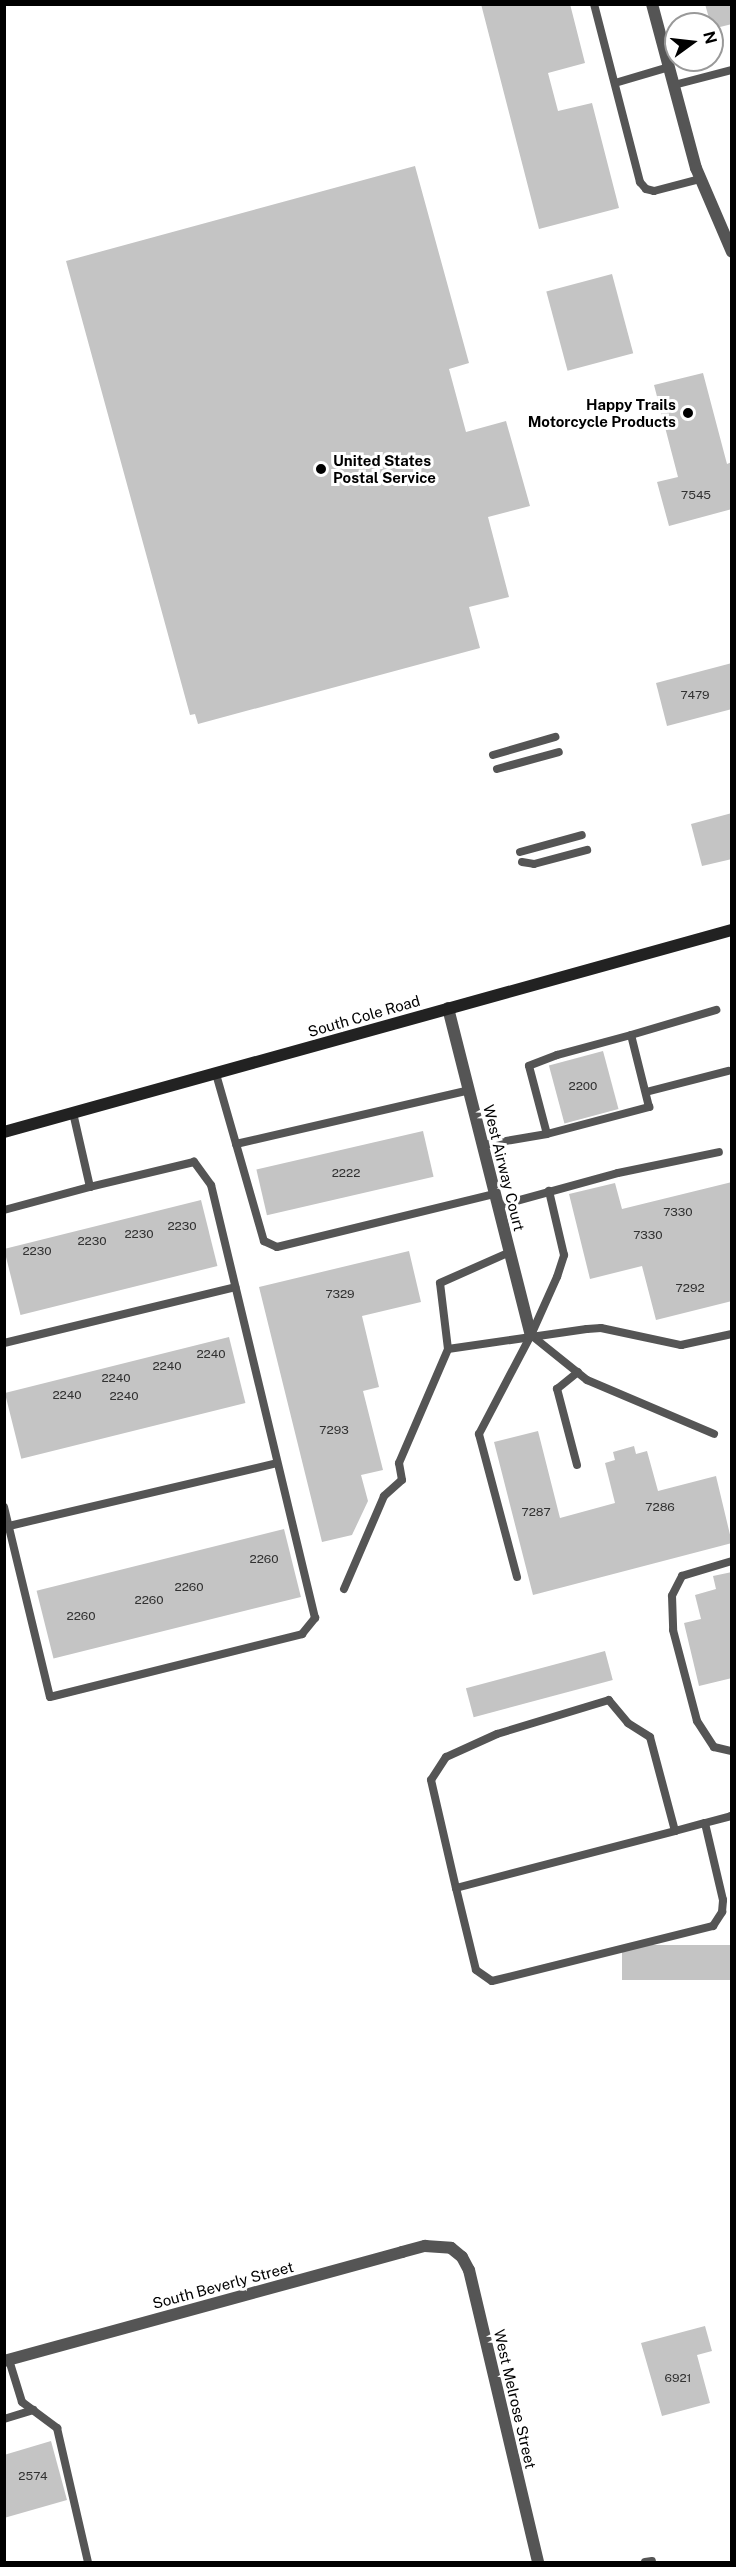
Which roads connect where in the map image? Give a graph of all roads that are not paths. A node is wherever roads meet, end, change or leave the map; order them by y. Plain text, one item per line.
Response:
1 (594, 4) edge
2 (652, 4) edge
3 (664, 48) edge
4 (664, 68) edge
5 (732, 70) edge
6 (670, 72) edge
7 (615, 83) junction
8 (674, 86) junction
9 (700, 179) junction
10 (732, 252) edge
11 (555, 737) dead end
12 (559, 752) dead end
13 (493, 755) dead end
14 (497, 769) dead end
15 (582, 835) dead end
16 (587, 850) dead end
17 (520, 852) dead end
18 (522, 862) dead end
19 (732, 930) edge
20 (448, 1008) junction
21 (716, 1010) dead end
22 (631, 1035) junction
23 (728, 1071) dead end
24 (216, 1074) junction
25 (469, 1090) junction
26 (645, 1092) junction
27 (73, 1113) junction
28 (4, 1132) edge
29 (547, 1134) junction
30 (236, 1144) junction
31 (483, 1145) junction
32 (719, 1152) dead end
33 (90, 1187) junction
34 (549, 1191) junction
35 (496, 1200) junction
36 (4, 1210) edge
37 (510, 1252) junction
38 (235, 1287) junction
39 (732, 1334) edge
40 (531, 1335) junction
41 (4, 1343) edge
42 (448, 1349) junction
43 (578, 1372) junction
44 (714, 1434) dead end
45 (277, 1463) junction
46 (577, 1465) dead end
47 (4, 1507) edge
48 (9, 1526) junction
49 (732, 1561) edge
50 (517, 1577) dead end
51 (344, 1588) dead end
52 (732, 1751) edge
53 (732, 1816) edge
54 (705, 1823) junction
55 (675, 1831) junction
56 (456, 1888) junction
57 (451, 2248) joint
58 (7, 2361) edge
59 (34, 2410) junction
60 (4, 2419) edge
61 (88, 2562) edge
62 (538, 2562) edge

1 - 7 lane
2 - 3 street
4 - 7 lane
5 - 8 lane
6 - 8 street
7 - 9 lane
8 - 9 street
9 - 10 street
11 - 13 lane
12 - 14 lane
15 - 17 lane
16 - 18 lane
19 - 20 main road, South Cole Road
20 - 24 main road, South Cole Road
20 - 25 street, West Airway Court
21 - 22 lane
22 - 26 lane
22 - 29 lane
23 - 26 lane
24 - 27 main road, South Cole Road
24 - 30 lane
25 - 30 lane
25 - 31 street, West Airway Court
26 - 29 lane
27 - 28 main road, South Cole Road
27 - 33 lane
29 - 31 lane
30 - 35 lane
31 - 35 street, West Airway Court
32 - 34 lane
33 - 36 lane
33 - 38 lane
34 - 35 lane
34 - 40 lane
35 - 37 street, West Airway Court
37 - 40 street, West Airway Court
37 - 42 lane
38 - 41 lane
38 - 45 lane
39 - 40 lane
40 - 42 lane
40 - 43 lane
40 - 50 lane
42 - 51 lane
43 - 44 lane
43 - 46 lane
45 - 48 lane
45 - 48 lane
47 - 48 lane
49 - 52 lane
53 - 54 lane
54 - 55 lane
54 - 56 lane
55 - 56 lane
55 - 56 lane
57 - 58 street, South Beverly Street
57 - 62 street, West Melrose Street
58 - 59 lane
59 - 60 lane
59 - 61 lane

